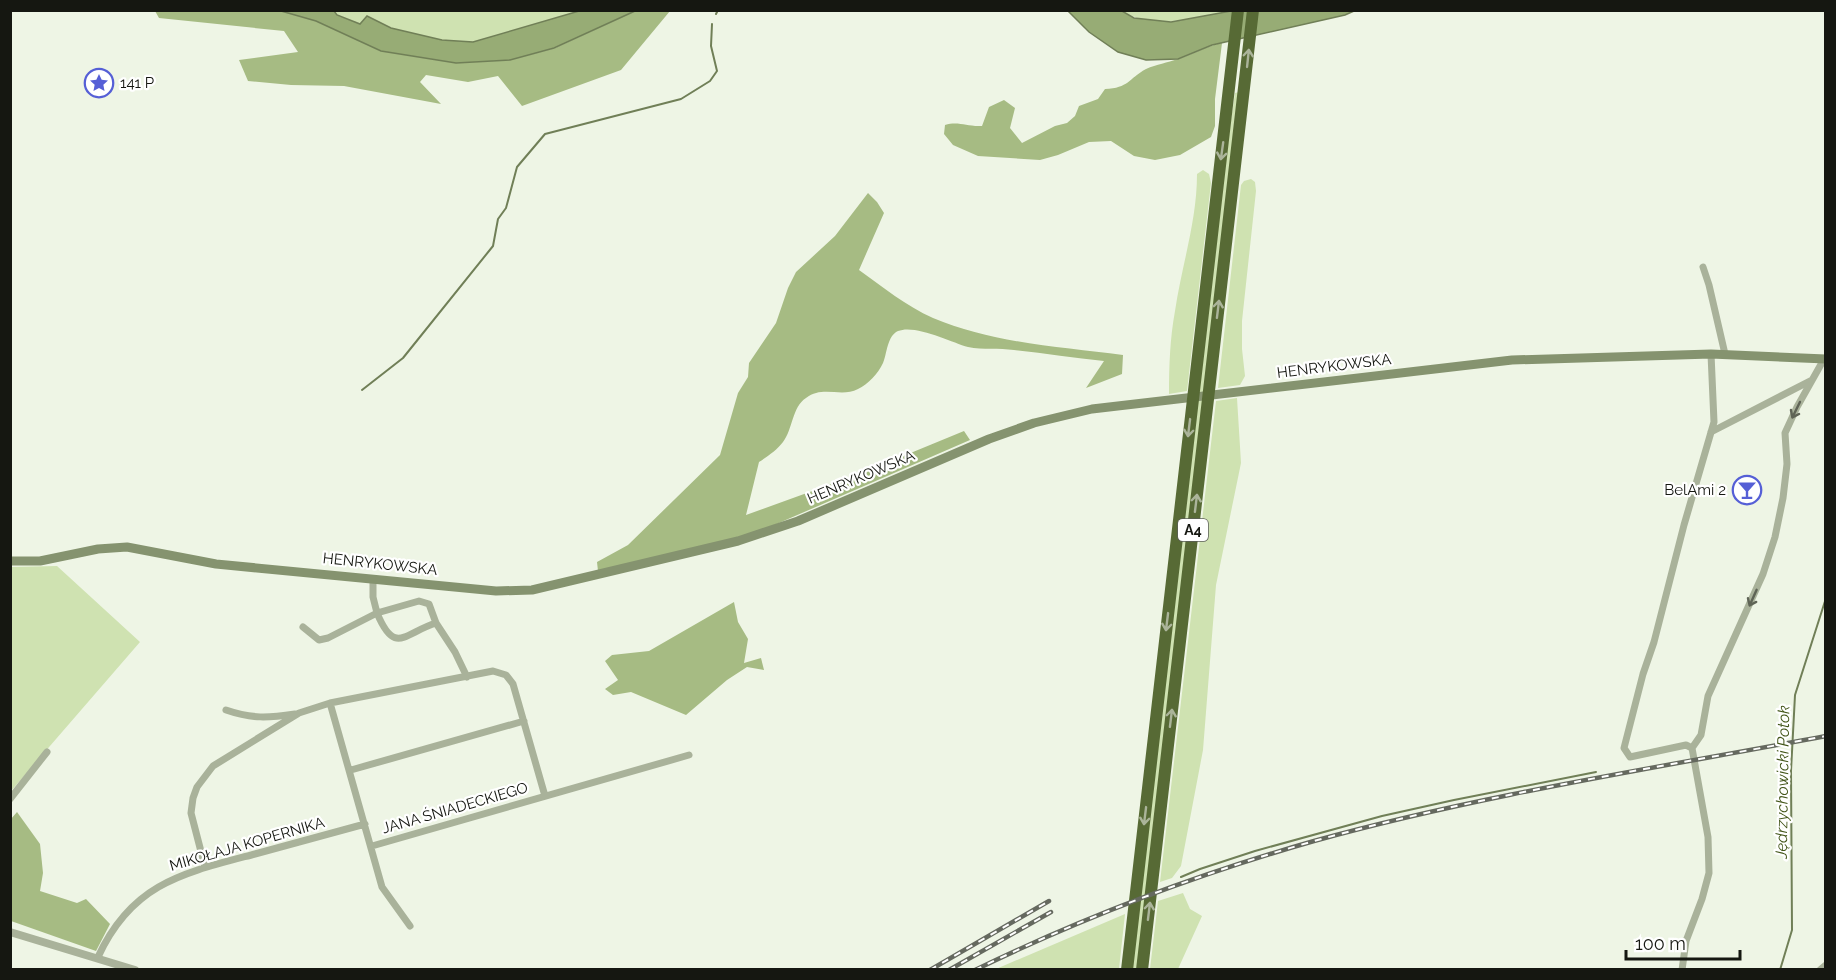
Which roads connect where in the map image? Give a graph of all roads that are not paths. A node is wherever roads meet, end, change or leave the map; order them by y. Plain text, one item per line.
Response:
1 (1238, 10) edge
2 (1253, 10) edge
3 (1703, 267) dead end
4 (1711, 354) junction
5 (1725, 354) junction
6 (1825, 359) edge
7 (1812, 380) junction
8 (1711, 432) junction
9 (10, 561) edge
10 (373, 579) junction
11 (377, 613) junction
12 (436, 623) junction
13 (303, 627) dead end
14 (467, 677) junction
15 (330, 703) junction
16 (226, 711) dead end
17 (299, 713) junction
18 (524, 721) junction
19 (1692, 748) junction
20 (47, 752) dead end
21 (689, 755) dead end
22 (351, 770) junction
23 (545, 796) junction
24 (10, 799) edge
25 (365, 824) junction
26 (372, 846) junction
27 (206, 867) junction
28 (410, 926) dead end
29 (10, 932) edge
30 (98, 957) junction
31 (1826, 965) edge
32 (135, 969) edge
33 (1127, 969) edge
34 (1142, 969) edge
35 (1682, 969) edge
36 (1820, 969) edge

1 -> 33 highway, A4
34 -> 2 highway, A4
3 - 5 street
4 - 5 main road, HENRYKOWSKA
4 - 8 street
4 - 10 main road, HENRYKOWSKA
5 - 6 main road, HENRYKOWSKA
6 - 7 street
7 - 8 street
7 -> 19 street
8 - 19 street
9 - 10 main road, HENRYKOWSKA
10 - 11 street
11 - 12 street
11 - 12 street
11 - 13 street
12 - 14 street
14 - 15 street
14 - 18 street
15 - 17 street
15 - 22 street
16 - 17 street
17 - 27 street
18 - 22 street
18 - 23 street
19 - 35 street
20 - 24 street
21 - 23 street, JANA ŚNIADECKIEGO
22 - 25 street
23 - 26 street, JANA ŚNIADECKIEGO
25 - 26 street
25 - 27 street, MIKOŁAJA KOPERNIKA
26 - 28 street
27 - 30 street, MIKOŁAJA KOPERNIKA
29 - 30 street
30 - 32 street
31 - 36 street

